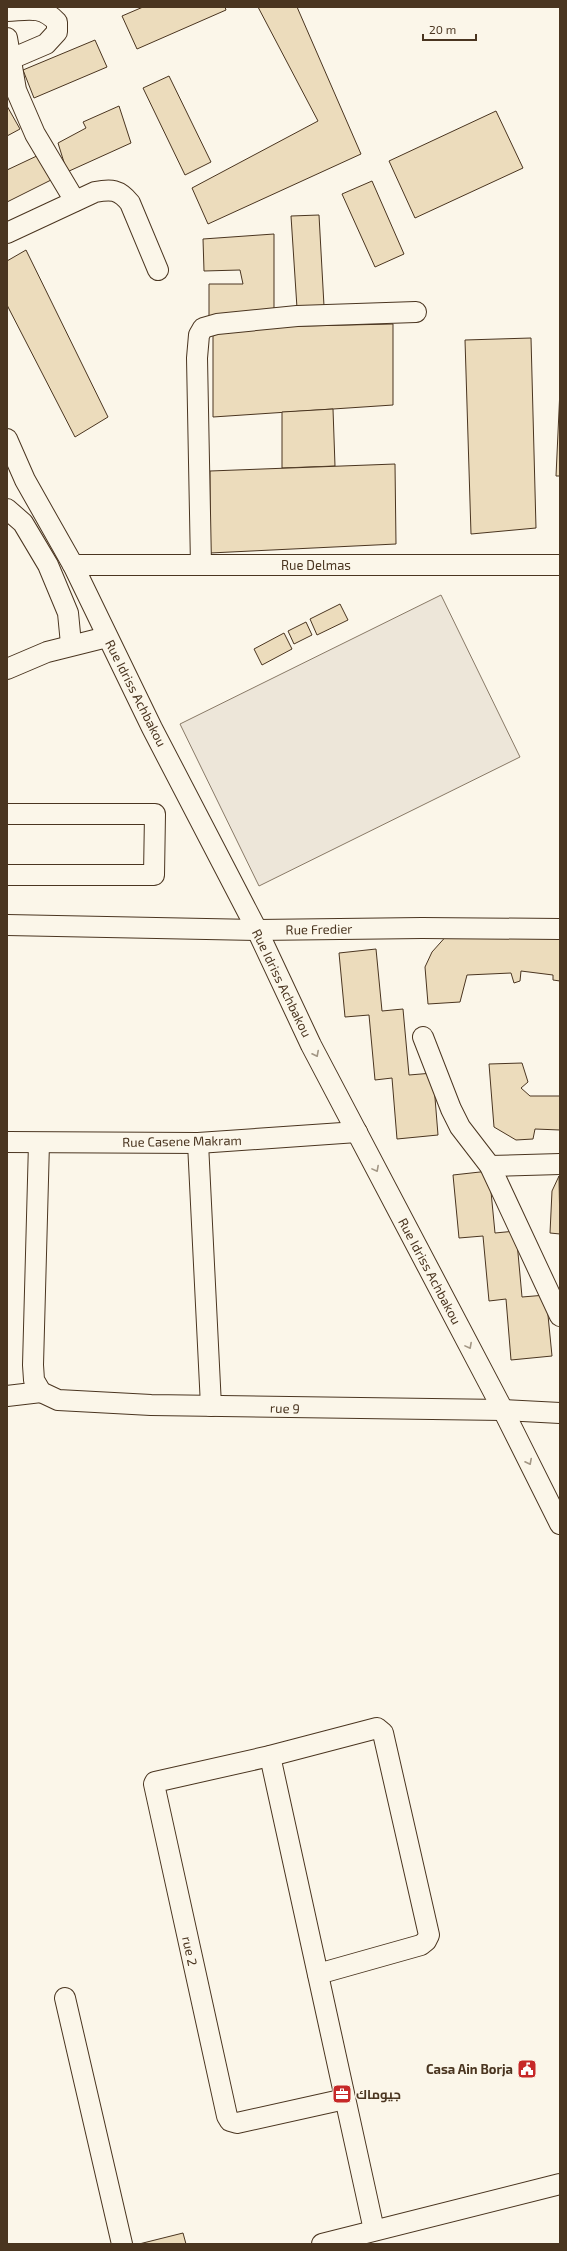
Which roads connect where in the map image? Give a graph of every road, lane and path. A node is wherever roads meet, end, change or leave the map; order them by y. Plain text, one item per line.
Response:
1 (7, 11) edge
2 (7, 38) edge
3 (11, 59) junction
4 (75, 201) junction
5 (7, 233) edge
6 (158, 270) dead end
7 (416, 312) dead end
8 (7, 439) edge
9 (7, 509) edge
10 (201, 565) junction
11 (560, 565) edge
12 (73, 566) junction
13 (107, 637) junction
14 (71, 644) junction
15 (7, 669) edge
16 (7, 814) edge
17 (7, 876) edge
18 (7, 925) edge
19 (560, 929) edge
20 (257, 930) junction
21 (422, 1037) dead end
22 (357, 1132) junction
23 (7, 1142) edge
24 (39, 1142) junction
25 (198, 1143) junction
26 (560, 1164) edge
27 (490, 1166) junction
28 (560, 1316) edge
29 (41, 1392) junction
30 (7, 1396) edge
31 (211, 1406) junction
32 (503, 1410) junction
33 (560, 1413) edge
34 (560, 1524) edge
35 (270, 1756) junction
36 (318, 1974) junction
37 (65, 1998) dead end
38 (345, 2100) junction
39 (560, 2184) edge
40 (374, 2230) junction
41 (122, 2244) edge
42 (322, 2244) edge

1 - 3 street
2 - 3 street
3 - 4 street
4 - 5 street
4 - 6 street
7 - 10 street
8 - 12 street, Rue Idriss Achbakou
9 - 14 street
10 - 11 street, Rue Delmas
10 - 12 street, Rue Delmas
12 - 13 street, Rue Idriss Achbakou
13 - 14 street
13 - 20 street, Rue Idriss Achbakou
14 - 15 street
16 - 17 street
18 - 20 street, Rue Fredier
19 - 20 street, Rue Fredier
20 -> 22 street, Rue Idriss Achbakou
21 - 27 street
22 - 25 street, Rue Casene Makram
22 -> 32 street, Rue Idriss Achbakou
23 - 24 street, Rue Casene Makram
24 - 25 street, Rue Casene Makram
24 - 29 street
25 - 31 street
26 - 27 street
27 - 28 street
29 - 30 street
29 - 31 street, rue 9
31 - 32 street, rue 9
32 - 33 street, rue 9
32 -> 34 street, Rue Idriss Achbakou
35 - 36 street
35 - 36 street
35 - 38 street, rue 2
36 - 38 street
37 - 41 street
38 - 40 street
39 - 40 street
40 - 42 street

